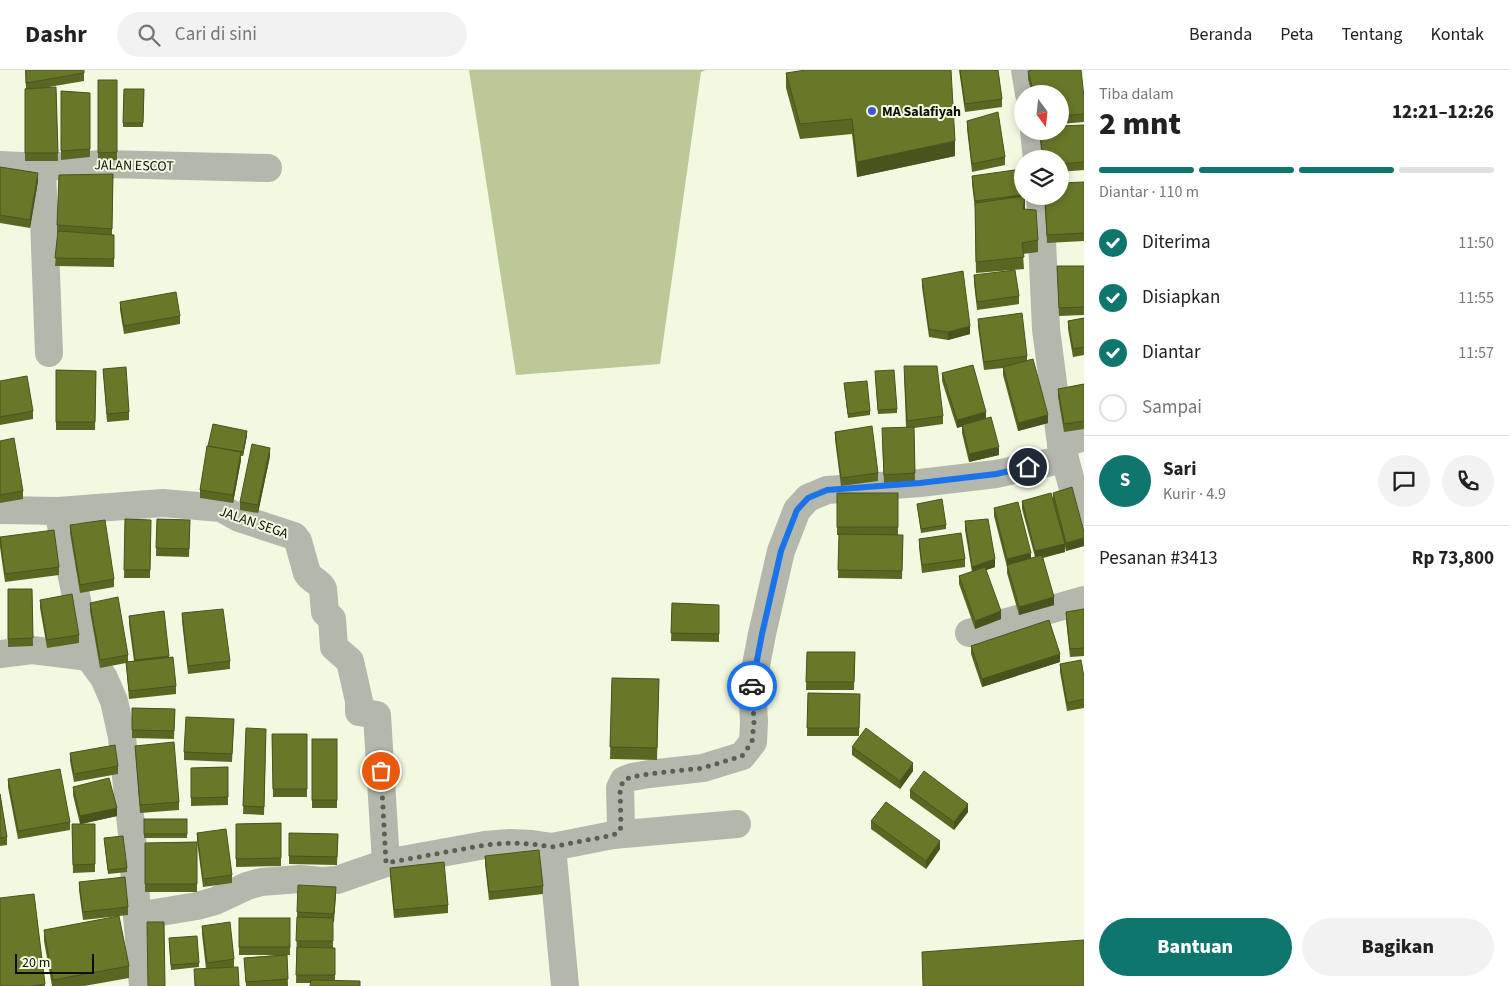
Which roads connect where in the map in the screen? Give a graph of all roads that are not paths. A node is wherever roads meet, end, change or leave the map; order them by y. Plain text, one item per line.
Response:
1 (1025, 70) edge
2 (1028, 85) edge
3 (0, 165) edge
4 (42, 167) junction
5 (268, 168) dead end
6 (1040, 205) edge
7 (49, 353) dead end
8 (1070, 447) edge
9 (0, 510) edge
10 (58, 511) junction
11 (1084, 530) edge
12 (1084, 600) edge
13 (969, 632) dead end
14 (0, 654) edge
15 (89, 657) junction
16 (738, 824) dead end
17 (613, 835) junction
18 (552, 847) junction
19 (386, 863) junction
20 (137, 916) junction
21 (143, 986) edge
22 (565, 986) edge

1 - 2 street
3 - 4 street, JALAN ESCOT
4 - 5 street, JALAN ESCOT
4 - 7 street
6 - 8 street
8 - 11 street
8 - 17 street
9 - 10 street
10 - 15 street
10 - 19 street, JALAN SEGA
12 - 13 street
14 - 15 street
15 - 20 street
16 - 17 street
17 - 18 street
18 - 19 street
18 - 22 street
19 - 20 street
20 - 21 street

